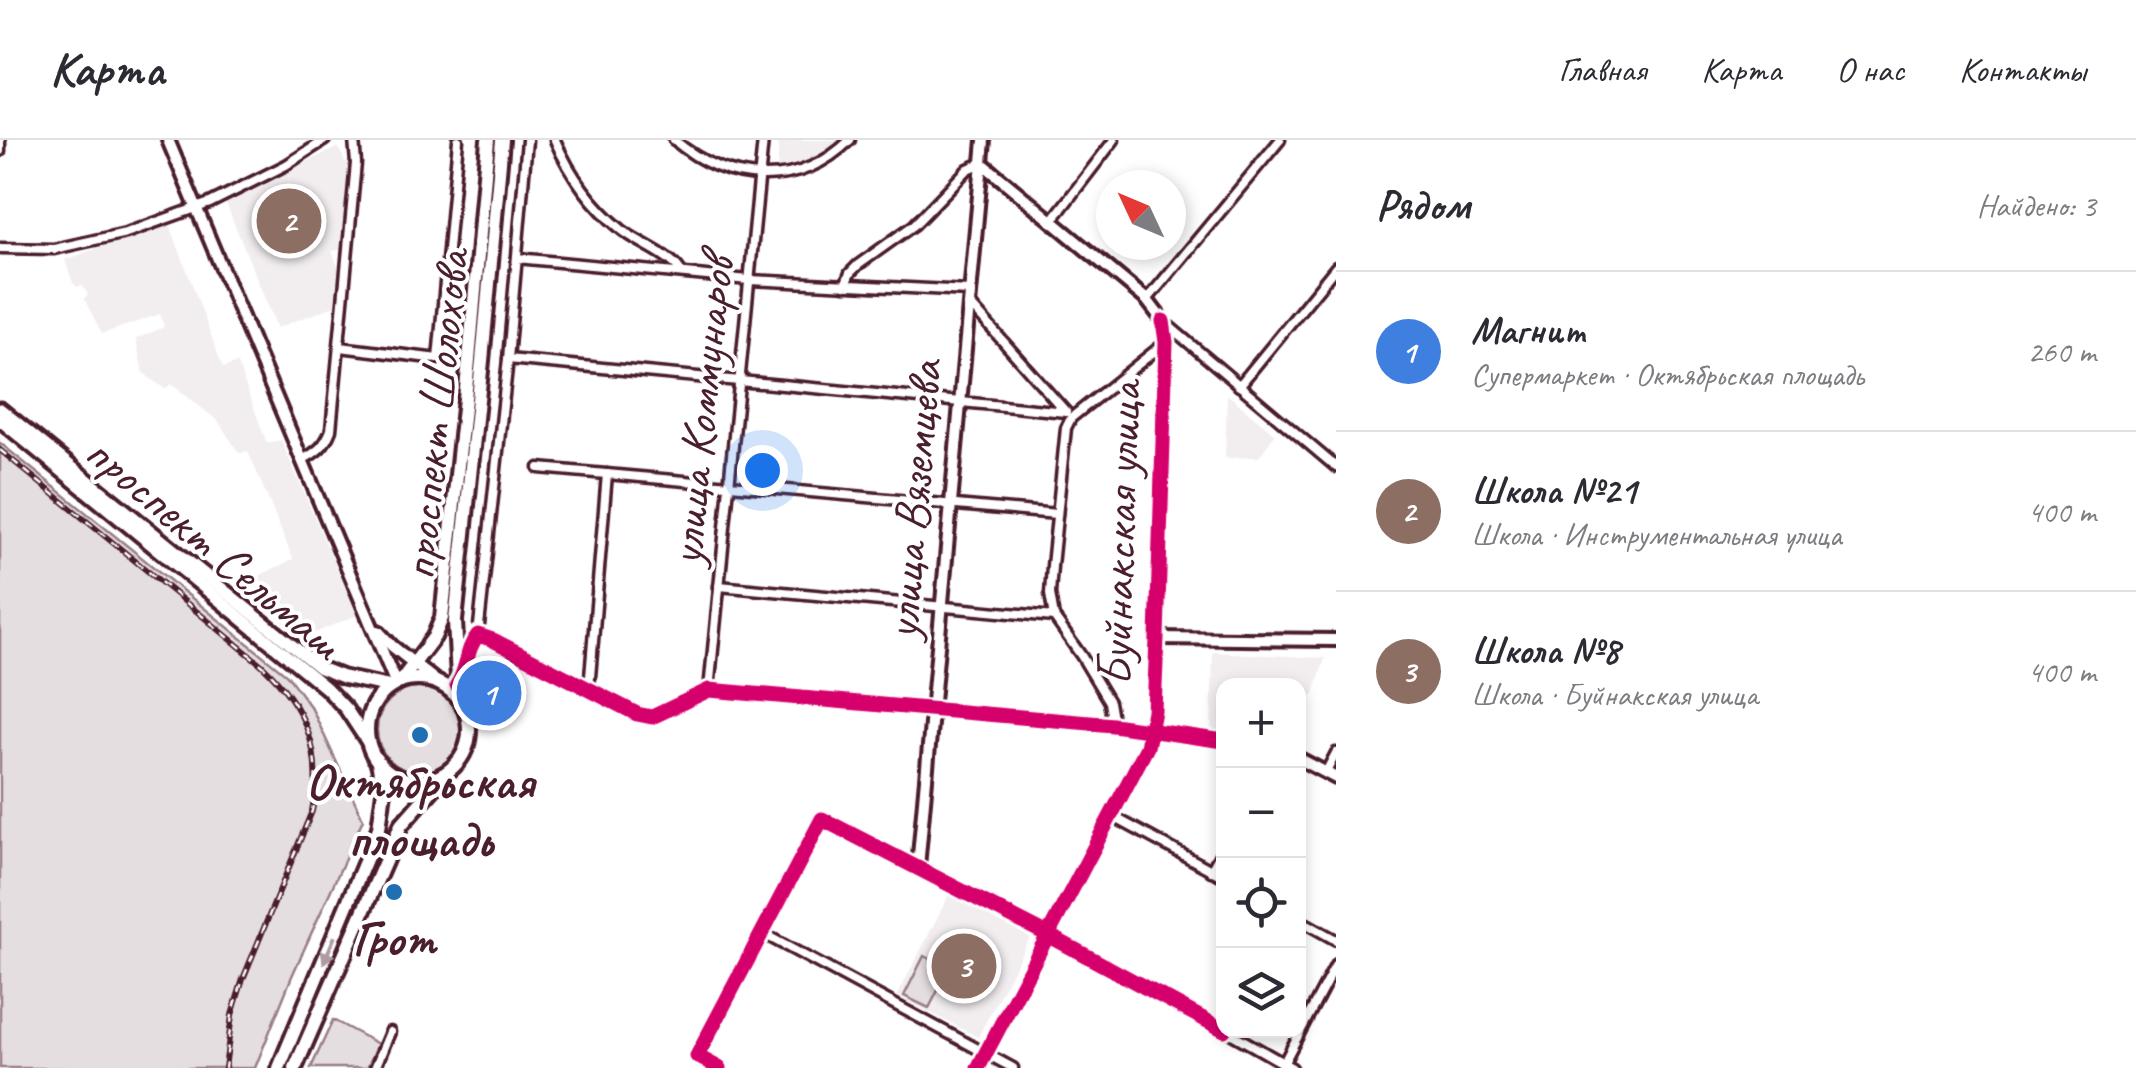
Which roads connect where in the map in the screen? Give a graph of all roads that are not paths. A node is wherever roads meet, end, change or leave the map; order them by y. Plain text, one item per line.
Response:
1 (0, 140) edge
2 (168, 140) edge
3 (325, 140) edge
4 (354, 140) edge
5 (458, 140) edge
6 (488, 140) edge
7 (502, 140) edge
8 (527, 140) edge
9 (555, 140) edge
10 (674, 140) edge
11 (763, 140) edge
12 (850, 140) edge
13 (984, 140) edge
14 (1114, 140) edge
15 (1280, 140) edge
16 (0, 151) edge
17 (982, 163) junction
18 (759, 176) junction
19 (197, 208) junction
20 (1051, 222) junction
21 (0, 248) edge
22 (516, 258) junction
23 (1336, 267) edge
24 (681, 272) junction
25 (749, 280) junction
26 (845, 285) junction
27 (969, 297) junction
28 (1148, 300) junction
29 (1163, 321) junction
30 (1166, 342) junction
31 (340, 347) junction
32 (508, 359) junction
33 (739, 380) junction
34 (1239, 386) junction
35 (960, 404) junction
36 (0, 409) edge
37 (1068, 415) junction
38 (0, 420) edge
39 (302, 460) junction
40 (1336, 467) edge
41 (539, 468) dead end
42 (607, 474) junction
43 (729, 484) junction
44 (951, 504) junction
45 (1057, 514) junction
46 (720, 586) junction
47 (940, 606) junction
48 (1054, 618) junction
49 (455, 622) junction
50 (374, 626) junction
51 (478, 632) junction
52 (1157, 638) junction
53 (1336, 640) edge
54 (414, 665) junction
55 (437, 682) junction
56 (396, 684) junction
57 (589, 689) junction
58 (709, 690) junction
59 (458, 691) junction
60 (933, 710) junction
61 (1113, 725) junction
62 (1150, 730) junction
63 (1216, 739) edge
64 (369, 744) junction
65 (1336, 753) edge
66 (378, 762) junction
67 (1306, 762) edge
68 (448, 773) junction
69 (1331, 775) edge
70 (1112, 816) junction
71 (1218, 858) edge
72 (918, 867) junction
73 (1211, 871) junction
74 (1216, 873) edge
75 (1306, 923) edge
76 (762, 933) junction
77 (1048, 935) junction
78 (1336, 940) edge
79 (1336, 964) edge
80 (1216, 1026) edge
81 (390, 1032) dead end
82 (1238, 1038) edge
83 (986, 1052) junction
84 (1285, 1066) edge
85 (278, 1068) edge
86 (295, 1068) edge
87 (375, 1068) edge
88 (719, 1068) edge
89 (978, 1068) edge
90 (1012, 1068) edge

1 - 16 street
2 - 19 street
3 - 19 street
4 - 31 street
5 - 31 street
6 - 54 main road, проспект Шолохова
7 - 49 main road, проспект Шолохова
8 - 22 street
9 - 24 street
10 - 18 street
11 - 18 street, улица Коммунаров
12 - 18 street
13 - 17 street, улица Вяземцева
14 - 20 street
15 - 28 street
17 - 20 street
17 - 26 street
17 - 27 street, улица Вяземцева
18 - 25 street, улица Коммунаров
19 - 21 street
19 - 39 street
20 - 28 street
22 - 24 street
22 - 32 street
23 - 34 street
24 - 25 street
25 - 26 street
25 - 33 street, улица Коммунаров
26 - 27 street
27 - 35 street, улица Вяземцева
27 - 37 street
28 - 29 street
29 - 30 street, Буйнакская улица
29 - 34 street
30 - 37 street
30 - 52 street, Буйнакская улица
31 - 39 street
32 - 33 street
32 - 51 street
33 - 35 street
33 - 43 street, улица Коммунаров
34 - 40 street
35 - 37 street
35 - 44 street, улица Вяземцева
36 - 56 main road, проспект Сельмаш
37 - 45 street
38 - 64 main road, проспект Сельмаш
39 - 50 street
41 - 42 street
42 - 43 street
42 - 57 street
43 - 44 street
43 - 46 street, улица Коммунаров
44 - 45 street
44 - 47 street, улица Вяземцева
45 - 48 street
46 - 47 street
46 - 58 street, улица Коммунаров
47 - 48 street
47 - 60 street, улица Вяземцева
48 - 61 street
49 - 51 street
49 - 59 main road, проспект Шолохова
50 - 54 street
50 - 56 street
51 - 57 street
51 - 59 street
52 - 53 street
52 - 62 street, Буйнакская улица
54 - 55 street
54 - 56 main road, проспект Шолохова
55 - 56 main road
55 - 59 main road
56 - 64 main road
57 - 58 street
58 - 60 street
59 - 68 main road
60 - 61 street
60 - 72 street, улица Вяземцева
61 - 62 street
62 - 63 street
62 - 70 street, Буйнакская улица
64 - 66 main road
65 - 69 street
66 - 68 main road
66 -> 85 main road
67 - 69 street
68 - 86 main road
70 - 73 street
70 - 77 street, Буйнакская улица
71 - 73 street
72 - 76 street
72 - 77 street
73 - 74 street
75 - 78 street
76 - 83 street
76 - 88 street
77 - 80 street
77 - 83 street, Буйнакская улица
79 - 84 street
81 - 87 street
82 - 84 street
83 - 89 street, Буйнакская улица
83 - 90 street

